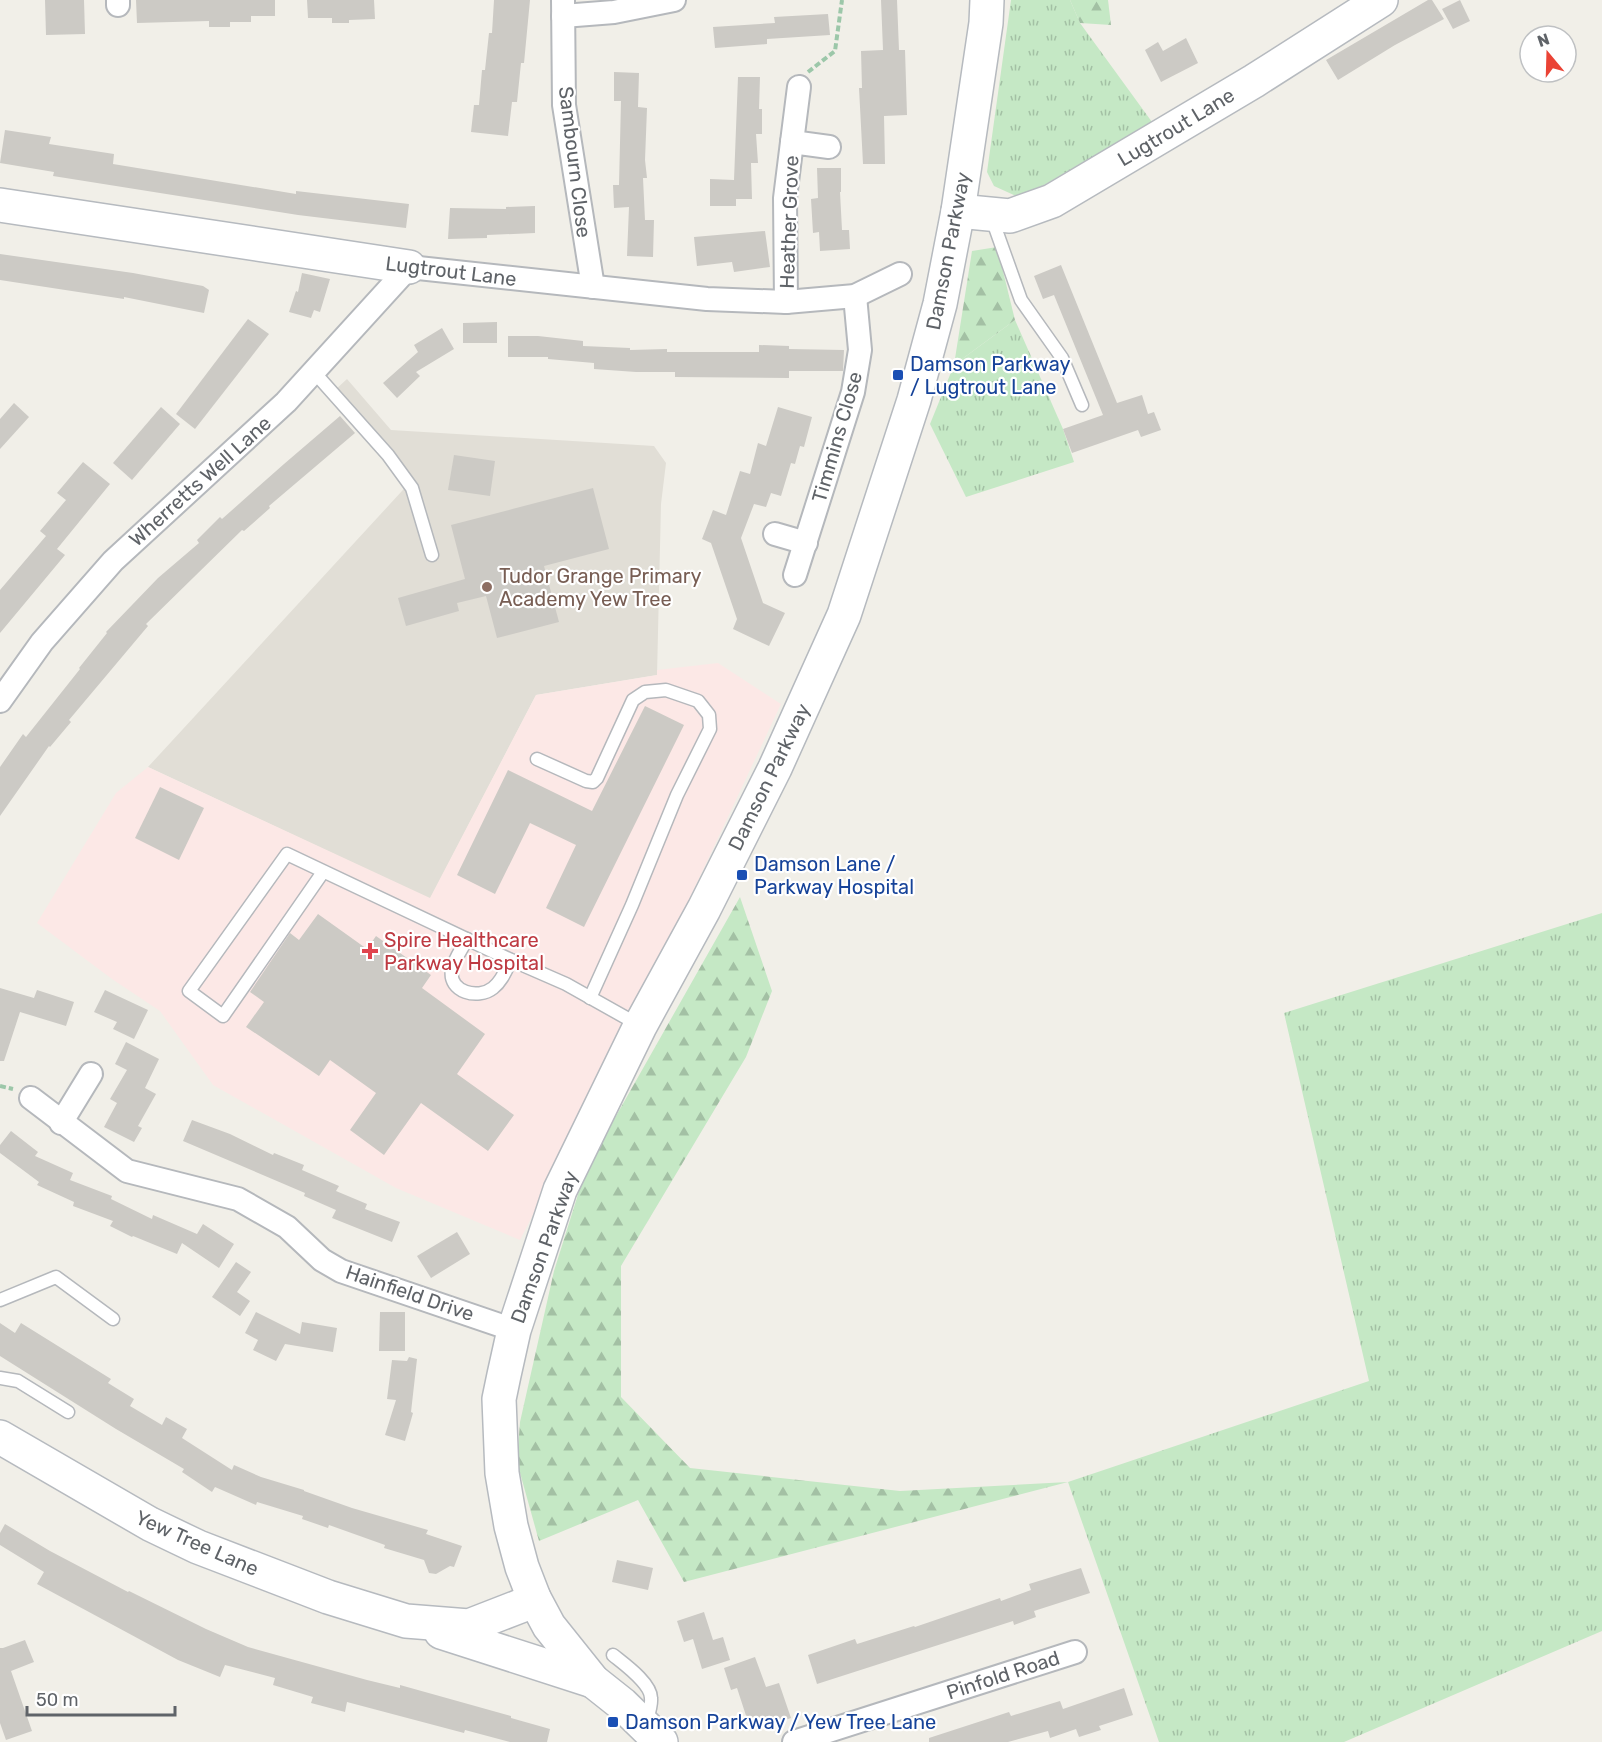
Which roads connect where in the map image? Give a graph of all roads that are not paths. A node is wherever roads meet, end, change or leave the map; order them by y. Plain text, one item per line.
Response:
1 (674, 0) edge
2 (987, 0) edge
3 (1364, 7) edge
4 (563, 8) edge
5 (799, 87) road end
6 (792, 142) junction
7 (829, 147) dead end
8 (0, 204) edge
9 (958, 211) junction
10 (991, 215) junction
11 (409, 267) junction
12 (900, 274) dead end
13 (592, 287) junction
14 (855, 296) junction
15 (786, 302) junction
16 (314, 372) junction
17 (1082, 405) dead end
18 (775, 534) dead end
19 (806, 543) junction
20 (432, 555) dead end
21 (795, 575) dead end
22 (0, 701) edge
23 (537, 759) dead end
24 (323, 872) junction
25 (467, 939) junction
26 (511, 960) junction
27 (590, 998) junction
28 (640, 1026) junction
29 (91, 1074) dead end
30 (31, 1098) dead end
31 (61, 1123) junction
32 (0, 1300) edge
33 (113, 1319) dead end
34 (514, 1330) junction
35 (0, 1378) edge
36 (68, 1412) dead end
37 (0, 1437) edge
38 (534, 1598) junction
39 (406, 1621) junction
40 (1075, 1652) dead end
41 (613, 1655) dead end
42 (593, 1681) junction
43 (654, 1734) edge
44 (834, 1736) edge
45 (794, 1742) edge

1 - 4 street
2 - 9 street, Damson Parkway
3 - 10 street, Lugtrout Lane
4 - 13 street, Sambourn Close
5 - 6 street, Heather Grove
6 - 7 street, Heather Grove
6 - 15 street, Heather Grove
8 - 11 street, Lugtrout Lane
9 - 10 street, Lugtrout Lane
9 - 28 street, Damson Parkway
10 - 17 lane
11 - 13 street, Lugtrout Lane
11 - 16 street, Wherretts Well Lane
12 - 14 street, Lugtrout Lane
13 - 15 street, Lugtrout Lane
14 - 15 street, Lugtrout Lane
14 - 19 street, Timmins Close
16 - 20 lane
16 - 22 street, Wherretts Well Lane
18 - 19 street
19 - 21 street, Timmins Close
23 - 27 lane
24 - 24 lane
24 - 25 lane
25 - 26 lane
25 - 26 lane
26 - 27 lane
27 - 28 lane
28 - 34 street, Damson Parkway
29 - 31 street
30 - 31 street, Hainfield Drive
31 - 34 street, Hainfield Drive
32 - 33 lane
34 - 38 street, Damson Parkway
35 - 36 lane
37 - 39 street, Yew Tree Lane
38 - 39 street, Yew Tree Lane
38 - 42 street, Yew Tree Lane
39 - 42 street, Yew Tree Lane
40 - 44 street, Pinfold Road
41 - 43 lane
42 - 43 street, Yew Tree Lane
44 - 45 street, Pinfold Road

